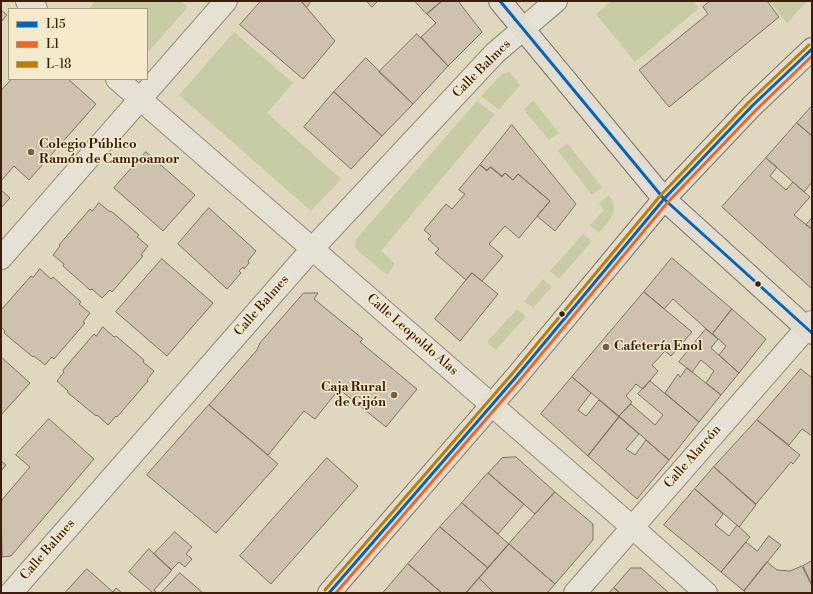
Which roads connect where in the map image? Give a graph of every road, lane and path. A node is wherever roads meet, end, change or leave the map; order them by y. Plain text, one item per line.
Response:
1 (27, 1) edge
2 (226, 1) edge
3 (500, 1) edge
4 (556, 1) edge
5 (35, 8) edge
6 (523, 29) junction
7 (812, 49) edge
8 (118, 80) edge
9 (140, 99) junction
10 (664, 199) junction
11 (312, 249) junction
12 (1, 258) edge
13 (810, 328) edge
14 (491, 404) junction
15 (632, 527) junction
16 (1, 588) edge
17 (8, 593) edge
18 (11, 593) edge
19 (329, 593) edge
20 (575, 593) edge
21 (706, 593) edge

1 - 5 street
2 - 9 street
3 - 6 main road
4 - 6 street, Calle Balmes
6 - 10 main road
6 - 11 street, Calle Balmes
7 - 10 main road
8 - 9 street, Calle Leopoldo Alas
9 - 11 street, Calle Leopoldo Alas
9 - 12 street
10 - 13 main road
10 - 14 main road
11 - 14 street, Calle Leopoldo Alas
11 - 18 street, Calle Balmes
13 - 15 street, Calle Alarcón
14 - 15 street, Calle Leopoldo Alas
14 - 19 main road
15 - 20 street, Calle Alarcón
15 - 21 street, Calle Leopoldo Alas
16 - 17 street

